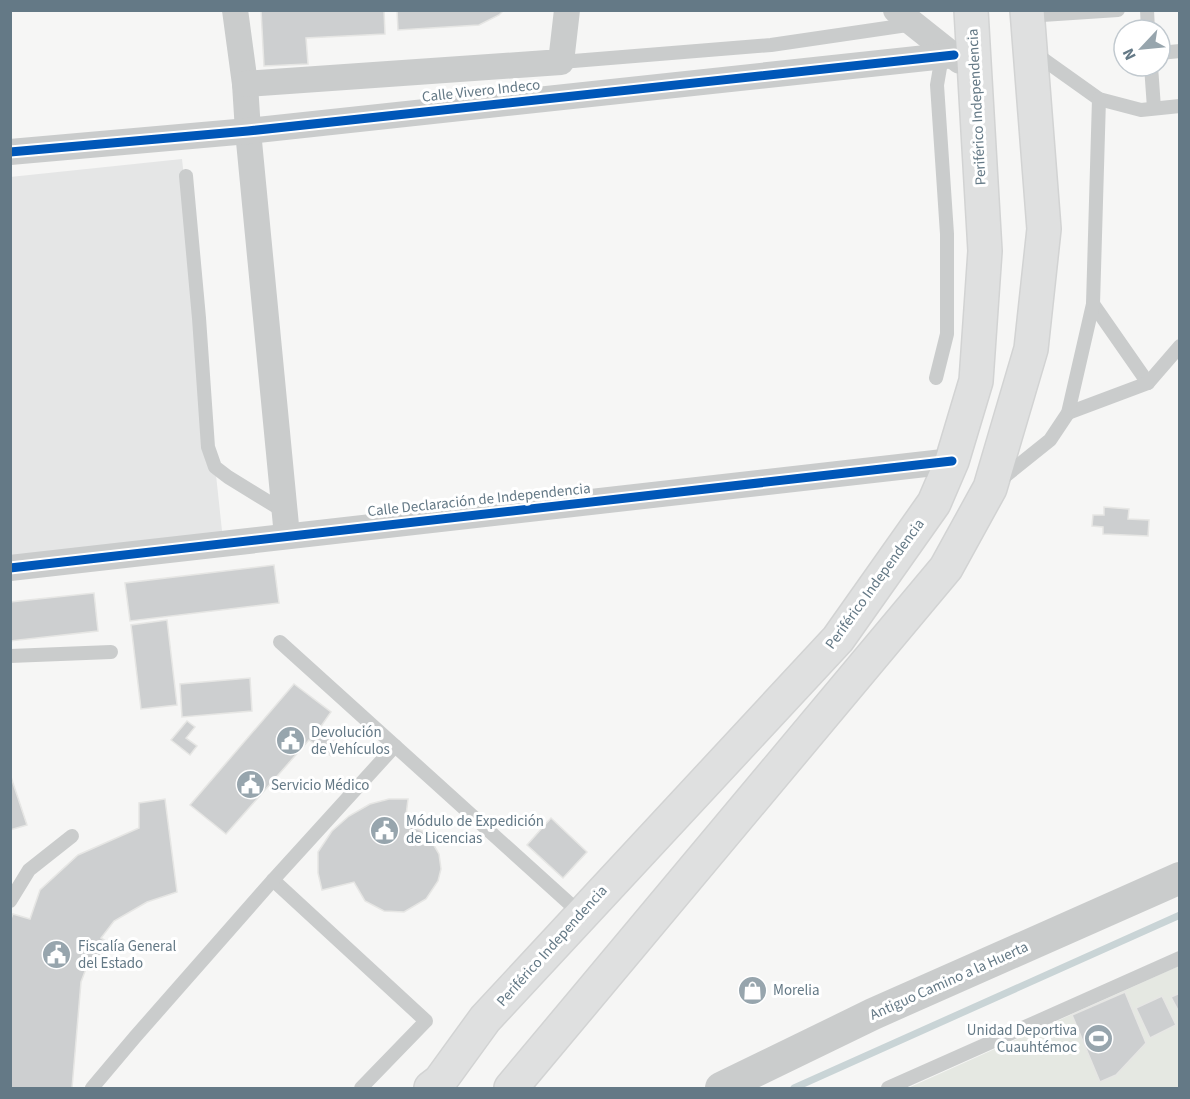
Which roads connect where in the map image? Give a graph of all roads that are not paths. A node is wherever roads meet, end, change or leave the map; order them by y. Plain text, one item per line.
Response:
1 (235, 10) edge
2 (567, 10) edge
3 (971, 10) edge
4 (989, 10) edge
5 (1118, 10) edge
6 (1022, 12) edge
7 (905, 17) edge
8 (1030, 50) junction
9 (561, 62) junction
10 (957, 62) junction
11 (1152, 78) edge
12 (245, 84) junction
13 (1099, 99) junction
14 (1179, 106) edge
15 (1154, 108) junction
16 (248, 131) junction
17 (10, 152) edge
18 (186, 176) dead end
19 (1093, 304) junction
20 (1179, 346) edge
21 (977, 367) junction
22 (936, 378) dead end
23 (1148, 383) junction
24 (1019, 389) junction
25 (1068, 413) junction
26 (952, 461) junction
27 (990, 488) junction
28 (286, 524) junction
29 (10, 568) edge
30 (280, 642) dead end
31 (111, 652) dead end
32 (10, 656) edge
33 (395, 746) junction
34 (72, 836) dead end
35 (1179, 878) edge
36 (273, 880) junction
37 (10, 901) edge
38 (581, 914) junction
39 (1179, 958) edge
40 (520, 1084) edge
41 (436, 1086) edge
42 (93, 1089) edge
43 (361, 1089) edge
44 (721, 1089) edge
45 (888, 1089) edge

1 - 12 street
2 - 9 street
3 - 10 highway, Periférico Independencia
4 - 21 highway
5 - 6 lane
6 - 8 highway
6 - 24 highway
7 - 9 lane
7 - 10 street
8 - 13 lane
8 - 24 highway
9 - 12 street
10 - 16 street, Calle Vivero Indeco
10 - 21 highway, Periférico Independencia
10 - 22 lane
11 - 15 lane
12 - 16 street
13 - 15 lane
13 - 19 lane
14 - 15 lane
16 - 17 street, Calle Vivero Indeco
16 - 28 street
18 - 28 lane
19 - 23 lane
19 - 25 lane
20 - 23 lane
21 - 26 highway, Periférico Independencia
23 - 25 lane
24 - 27 highway
25 - 27 lane
26 - 28 street, Calle Declaración de Independencia
26 - 38 highway, Periférico Independencia
27 - 40 highway
28 - 29 street, Calle Declaración de Independencia
30 - 33 lane
31 - 32 lane
33 - 36 lane
33 - 38 lane
34 - 37 lane
35 - 44 street, Antiguo Camino a la Huerta
36 - 42 lane
36 - 43 lane
38 - 41 highway, Periférico Independencia
39 - 45 lane

